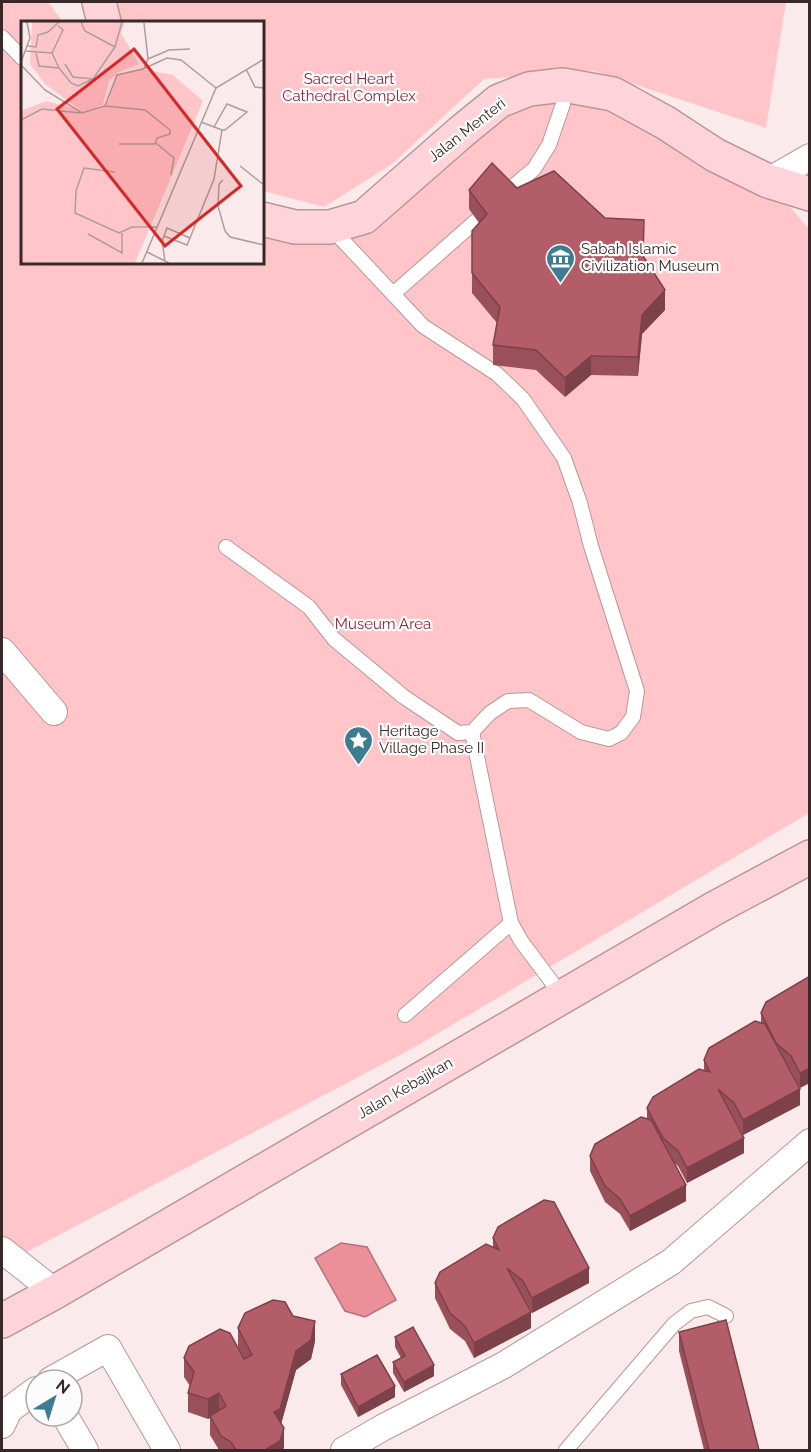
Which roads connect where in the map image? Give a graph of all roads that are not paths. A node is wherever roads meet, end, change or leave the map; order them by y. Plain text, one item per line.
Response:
1 (99, 2) edge
2 (104, 21) edge
3 (2, 37) edge
4 (21, 57) edge
5 (563, 85) junction
6 (810, 157) edge
7 (768, 181) junction
8 (504, 194) edge
9 (810, 194) edge
10 (264, 219) edge
11 (477, 220) edge
12 (330, 227) junction
13 (393, 294) junction
14 (226, 547) dead end
15 (2, 651) edge
16 (54, 712) dead end
17 (472, 732) junction
18 (810, 857) edge
19 (511, 923) junction
20 (563, 996) junction
21 (405, 1015) dead end
22 (810, 1142) edge
23 (2, 1250) edge
24 (55, 1293) junction
25 (726, 1316) dead end
26 (2, 1321) edge
27 (72, 1368) edge
28 (24, 1399) edge
29 (2, 1425) edge
30 (72, 1428) edge
31 (85, 1450) edge
32 (167, 1450) edge
33 (344, 1450) edge
34 (566, 1450) edge

1 - 2 street
3 - 4 lane
5 - 7 street, Jalan Menteri
5 - 8 lane
5 - 12 street, Jalan Menteri
6 - 7 street
7 - 9 street, Jalan Menteri
10 - 12 street, Jalan Menteri
11 - 13 lane
12 - 13 lane
13 - 17 lane
14 - 17 lane
15 - 16 street
17 - 19 lane
18 - 20 street, Jalan Kebajikan
19 - 20 lane
19 - 21 lane
20 - 24 street, Jalan Kebajikan
22 - 33 street
23 - 24 street
24 - 26 street, Jalan Kebajikan
25 - 34 lane
27 - 32 street
28 - 29 street
30 - 31 street

